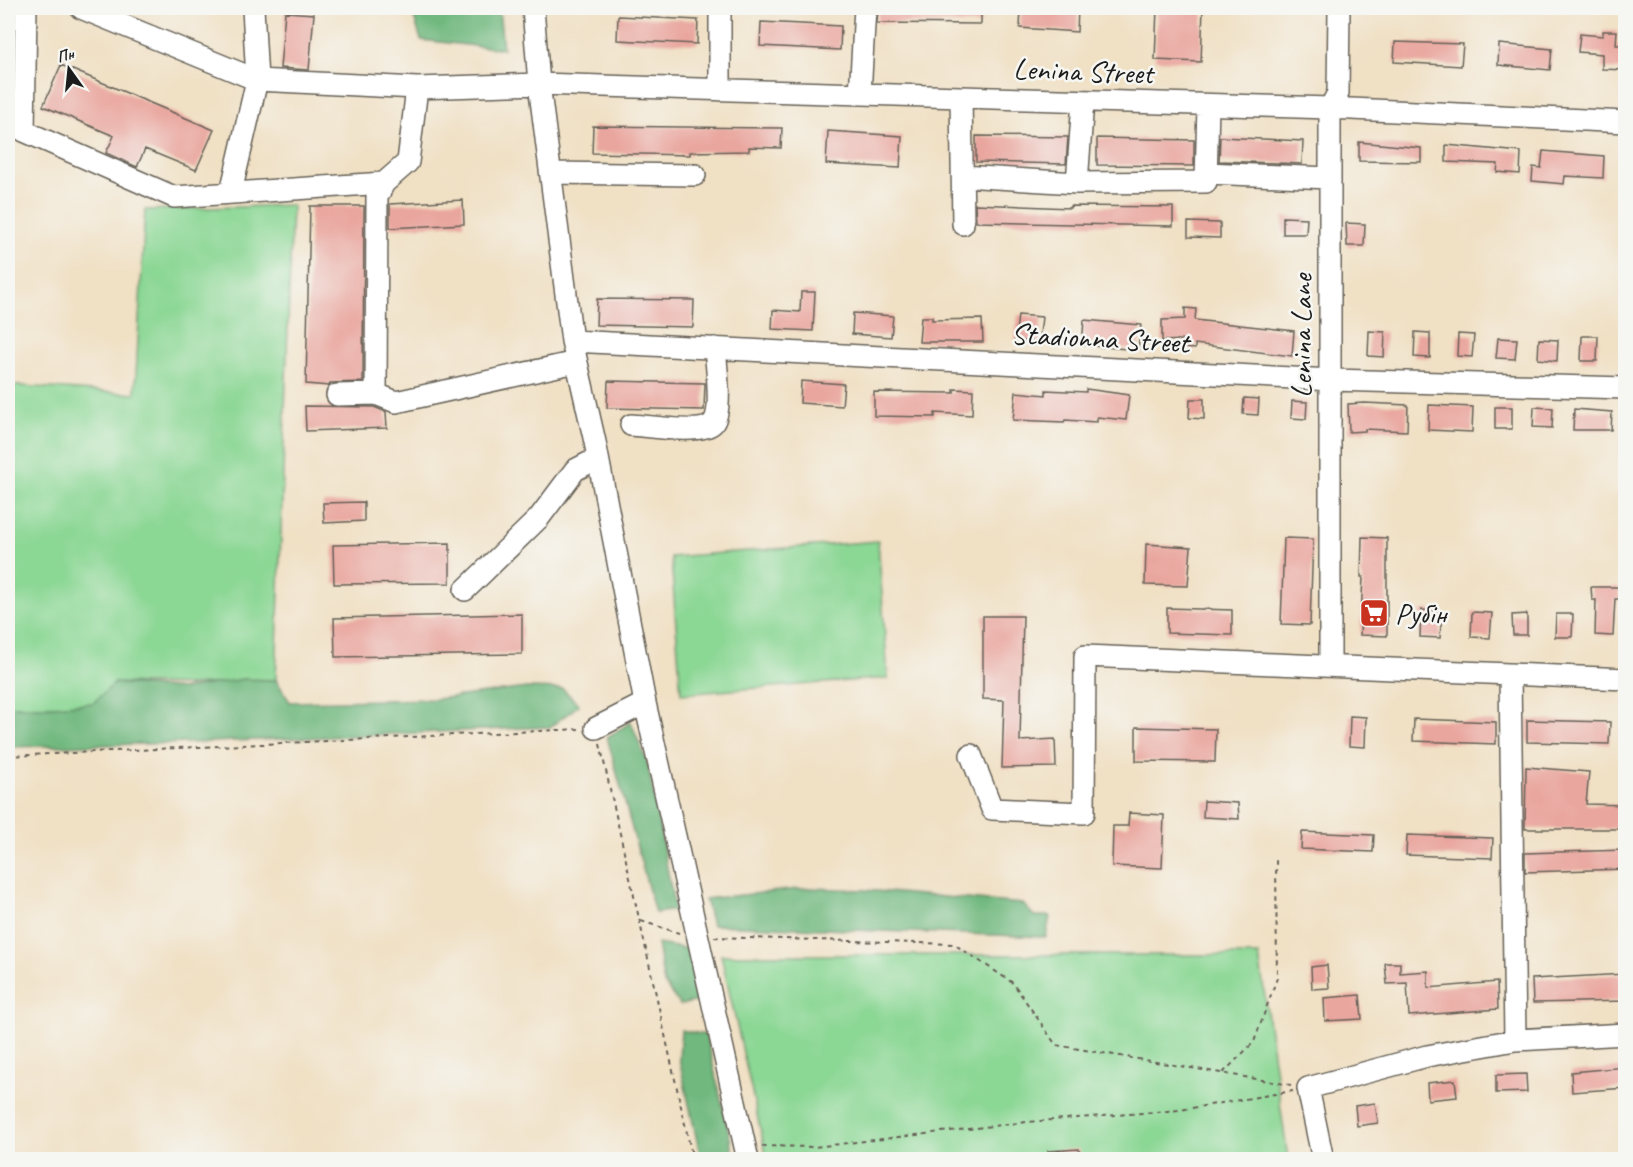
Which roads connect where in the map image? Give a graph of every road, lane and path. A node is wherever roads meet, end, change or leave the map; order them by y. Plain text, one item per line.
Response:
1 (26, 8) edge
2 (81, 8) edge
3 (253, 8) edge
4 (533, 8) edge
5 (720, 8) edge
6 (865, 8) edge
7 (1339, 8) edge
8 (257, 80) junction
9 (539, 84) junction
10 (417, 88) junction
11 (720, 90) junction
12 (860, 94) junction
13 (961, 97) junction
14 (1083, 101) junction
15 (1208, 105) junction
16 (1330, 108) junction
17 (1626, 122) edge
18 (550, 173) junction
19 (1206, 173) junction
20 (695, 175) dead end
21 (962, 176) junction
22 (1330, 178) junction
23 (384, 183) junction
24 (1077, 183) junction
25 (231, 192) junction
26 (963, 224) dead end
27 (572, 341) junction
28 (715, 348) junction
29 (576, 362) junction
30 (1332, 380) junction
31 (1626, 388) edge
32 (376, 394) junction
33 (337, 395) dead end
34 (631, 425) dead end
35 (598, 458) junction
36 (465, 590) dead end
37 (1330, 666) junction
38 (1510, 675) junction
39 (1626, 679) edge
40 (645, 703) junction
41 (596, 728) junction
42 (8, 756) edge
43 (971, 756) dead end
44 (1276, 859) dead end
45 (641, 921) junction
46 (697, 935) junction
47 (1626, 1034) edge
48 (1515, 1040) junction
49 (1223, 1074) junction
50 (1308, 1088) junction
51 (746, 1153) edge
52 (693, 1160) edge
53 (1323, 1160) edge

1 - 25 street
2 - 8 street, Lenina Street
3 - 8 street
4 - 9 street
5 - 11 street
6 - 12 street
7 - 16 street, Lenina Lane
8 - 10 street, Lenina Street
8 - 25 street
9 - 10 street, Lenina Street
9 - 11 street, Lenina Street
9 - 18 street
10 - 23 street
11 - 12 street, Lenina Street
12 - 13 street, Lenina Street
13 - 14 street, Lenina Street
13 - 21 street
14 - 15 street, Lenina Street
14 - 24 street
15 - 16 street, Lenina Street
15 - 19 street
16 - 17 street, Lenina Street
16 - 22 street, Lenina Lane
18 - 20 street
18 - 27 street
19 - 22 street
19 - 24 street
21 - 24 street
21 - 26 street
22 - 30 street, Lenina Lane
23 - 25 street
23 - 32 street
27 - 28 street, Stadionna Street
27 - 29 street
28 - 30 street, Stadionna Street
28 - 34 street
29 - 32 street
29 - 35 street
30 - 31 street, Stadionna Street
30 - 37 street, Lenina Lane
32 - 33 street
35 - 36 street
35 - 40 street
37 - 38 street
37 - 43 street
38 - 39 street
38 - 48 street
40 - 41 street
40 - 46 street
41 - 42 path
41 - 45 path
44 - 49 path
45 - 46 path
45 - 52 path
46 - 49 path
46 - 51 street
47 - 48 street
48 - 50 street
49 - 50 path
50 - 51 path
50 - 53 street

